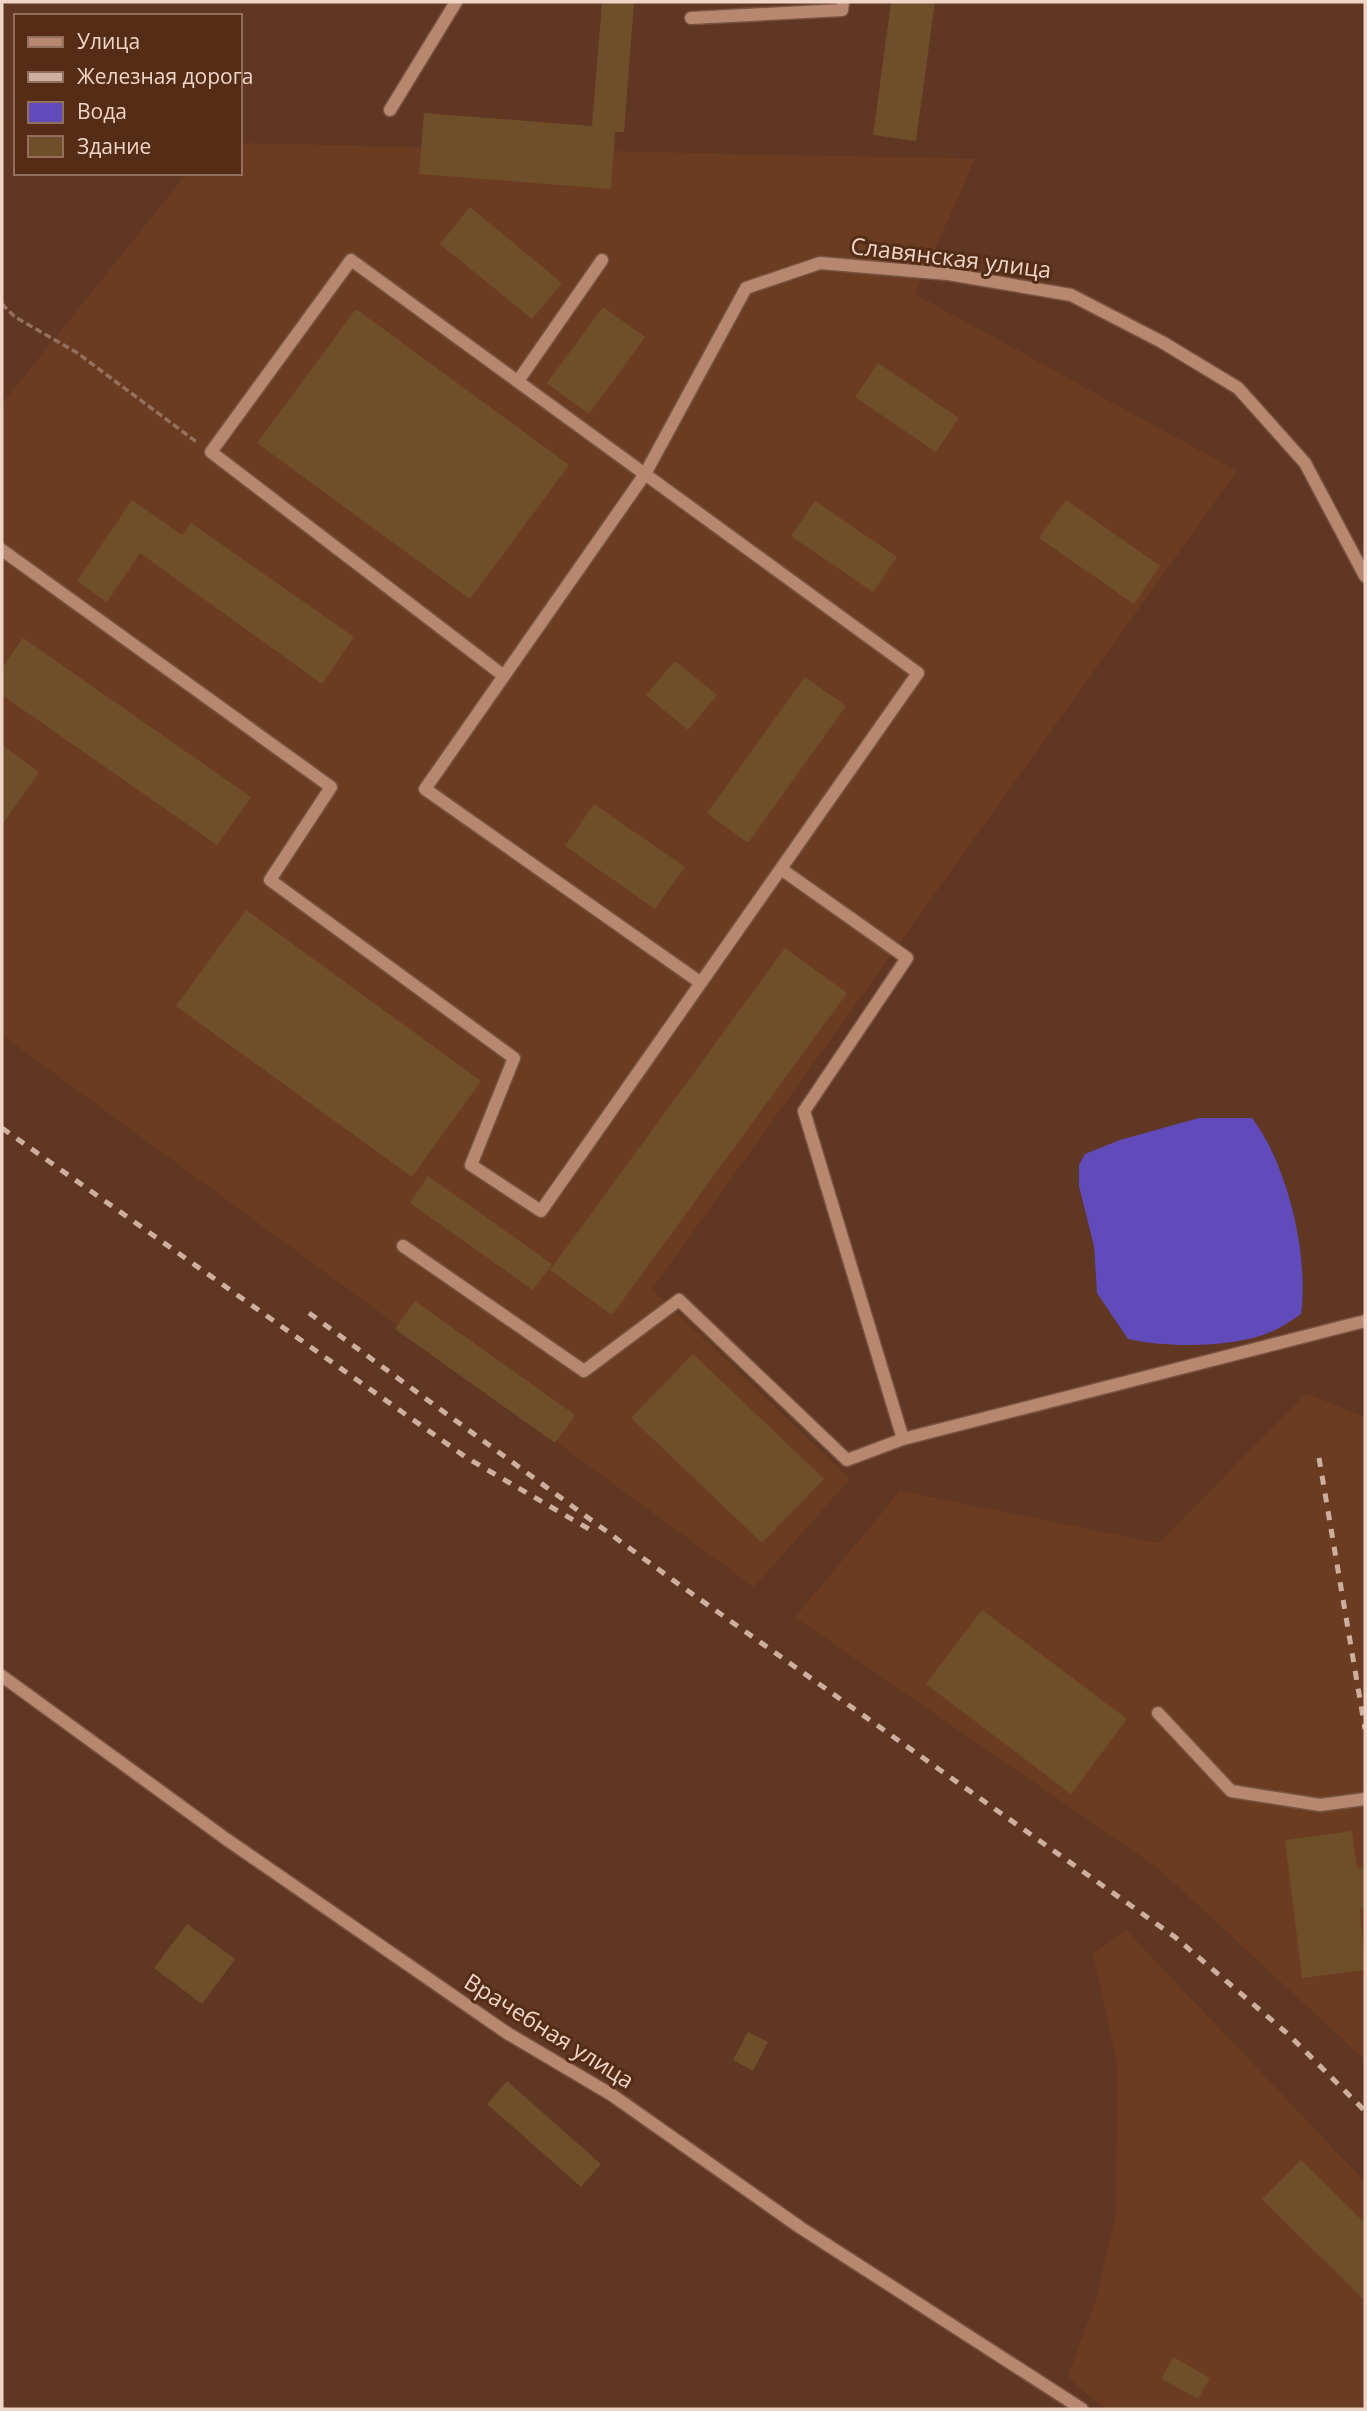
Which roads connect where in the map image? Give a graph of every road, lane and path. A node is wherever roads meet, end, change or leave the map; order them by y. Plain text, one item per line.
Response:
1 (456, 2) edge
2 (843, 2) edge
3 (691, 18) dead end
4 (390, 110) dead end
5 (602, 260) dead end
6 (2, 304) edge
7 (518, 381) junction
8 (211, 452) junction
9 (645, 474) junction
10 (2, 550) edge
11 (1365, 576) edge
12 (504, 676) junction
13 (781, 869) junction
14 (701, 983) junction
15 (403, 1246) dead end
16 (1365, 1321) edge
17 (903, 1439) junction
18 (2, 1676) edge
19 (1158, 1713) dead end
20 (1365, 1799) edge
21 (1082, 2409) edge

1 - 4 street
2 - 3 street
5 - 7 street
6 - 8 path
7 - 8 street
7 - 9 street
8 - 12 street
9 - 11 street, Славянская улица
9 - 12 street
9 - 13 street
10 - 14 street
12 - 14 street
13 - 14 street
13 - 17 street
15 - 17 street
16 - 17 street
18 - 21 street, Врачебная улица
19 - 20 street

